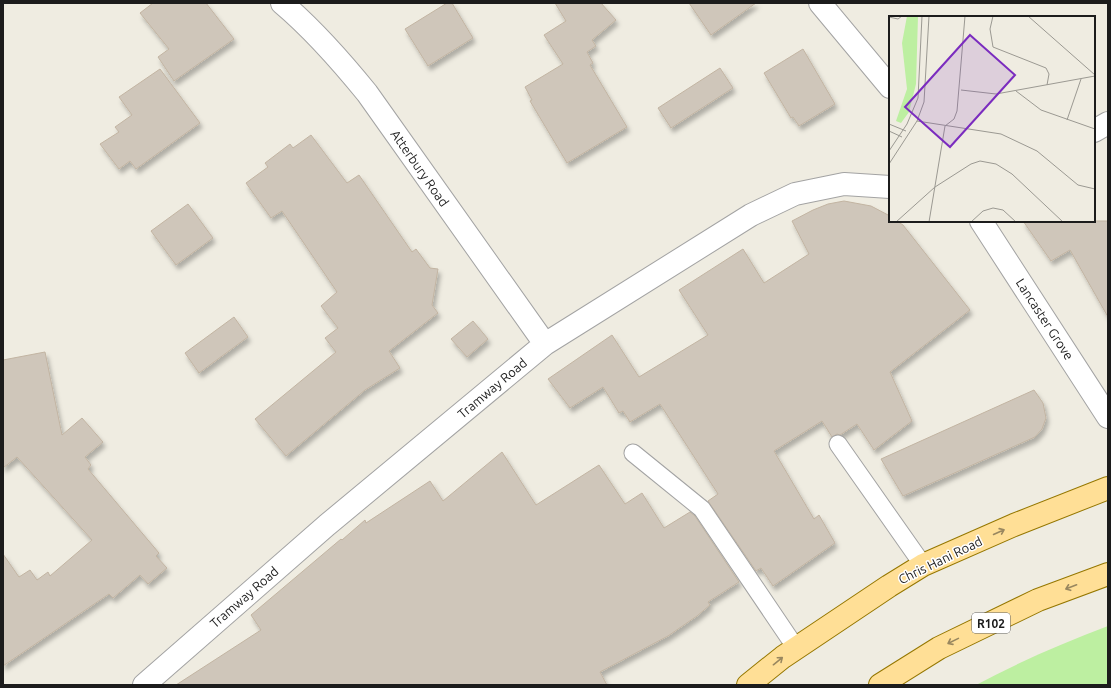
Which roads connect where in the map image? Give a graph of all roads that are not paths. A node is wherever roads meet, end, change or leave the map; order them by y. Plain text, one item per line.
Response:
1 (282, 3) edge
2 (820, 3) edge
3 (889, 86) edge
4 (1108, 123) edge
5 (1095, 130) edge
6 (889, 187) edge
7 (982, 222) edge
8 (545, 344) junction
9 (1108, 417) edge
10 (838, 444) dead end
11 (633, 453) dead end
12 (1108, 488) edge
13 (923, 565) junction
14 (1108, 574) edge
15 (796, 648) junction
16 (144, 685) edge
17 (748, 685) edge
18 (880, 685) edge

1 - 8 street, Atterbury Road
2 - 3 street
4 - 5 street
6 - 8 street, Tramway Road
7 - 9 street, Lancaster Grove
8 - 16 street, Tramway Road
10 - 13 lane
11 - 15 lane
13 -> 12 main road, Chris Hani Road
13 - 15 main road, Chris Hani Road
14 -> 18 main road, R102
17 -> 15 main road, Chris Hani Road

